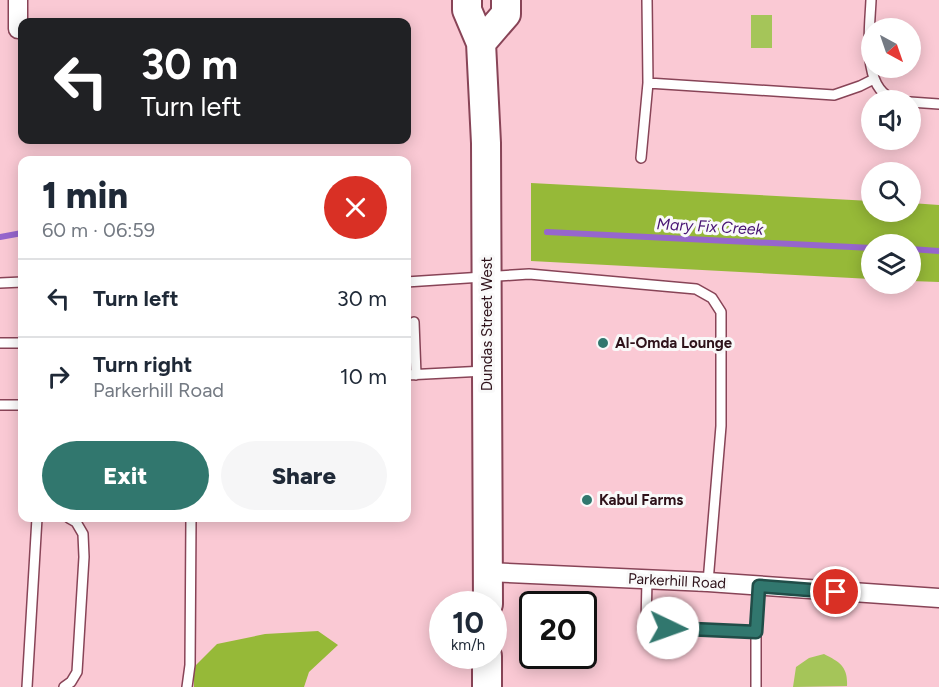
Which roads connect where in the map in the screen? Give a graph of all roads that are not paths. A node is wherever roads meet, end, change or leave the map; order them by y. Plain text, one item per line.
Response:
1 (18, 0) edge
2 (467, 0) edge
3 (506, 0) edge
4 (647, 0) edge
5 (871, 0) edge
6 (14, 29) edge
7 (481, 43) junction
8 (874, 79) junction
9 (648, 83) junction
10 (881, 90) edge
11 (921, 103) edge
12 (939, 104) edge
13 (641, 158) dead end
14 (487, 276) junction
15 (18, 282) edge
16 (411, 282) edge
17 (0, 283) edge
18 (414, 322) dead end
19 (18, 343) edge
20 (0, 344) edge
21 (487, 370) junction
22 (411, 375) edge
23 (0, 405) edge
24 (18, 405) edge
25 (37, 522) edge
26 (76, 522) edge
27 (191, 522) edge
28 (488, 572) junction
29 (647, 579) junction
30 (708, 582) junction
31 (759, 586) junction
32 (488, 591) edge
33 (939, 598) edge
34 (756, 632) junction
35 (487, 669) edge
36 (27, 687) edge
37 (64, 687) edge
38 (187, 687) edge
39 (487, 687) edge
40 (756, 687) edge

1 - 6 street
2 - 7 main road, Dundas Street West
3 - 7 main road
4 - 9 lane
5 - 8 lane
7 - 14 main road, Dundas Street West
8 - 9 lane
8 - 10 lane
9 - 13 lane
11 - 12 lane
14 - 16 lane
14 - 21 main road, Dundas Street West
14 - 30 lane
15 - 17 lane
18 - 22 lane
19 - 20 lane
21 - 22 lane
21 - 28 main road, Dundas Street West
23 - 24 lane
25 - 36 lane
26 - 37 lane
27 - 38 lane
28 - 29 street, Parkerhill Road
28 - 32 main road, Dundas Street West
29 - 30 street, Parkerhill Road
29 - 34 lane
30 - 31 street, Parkerhill Road
31 - 33 street, Parkerhill Road
31 - 34 lane
34 - 40 lane
35 - 39 main road

